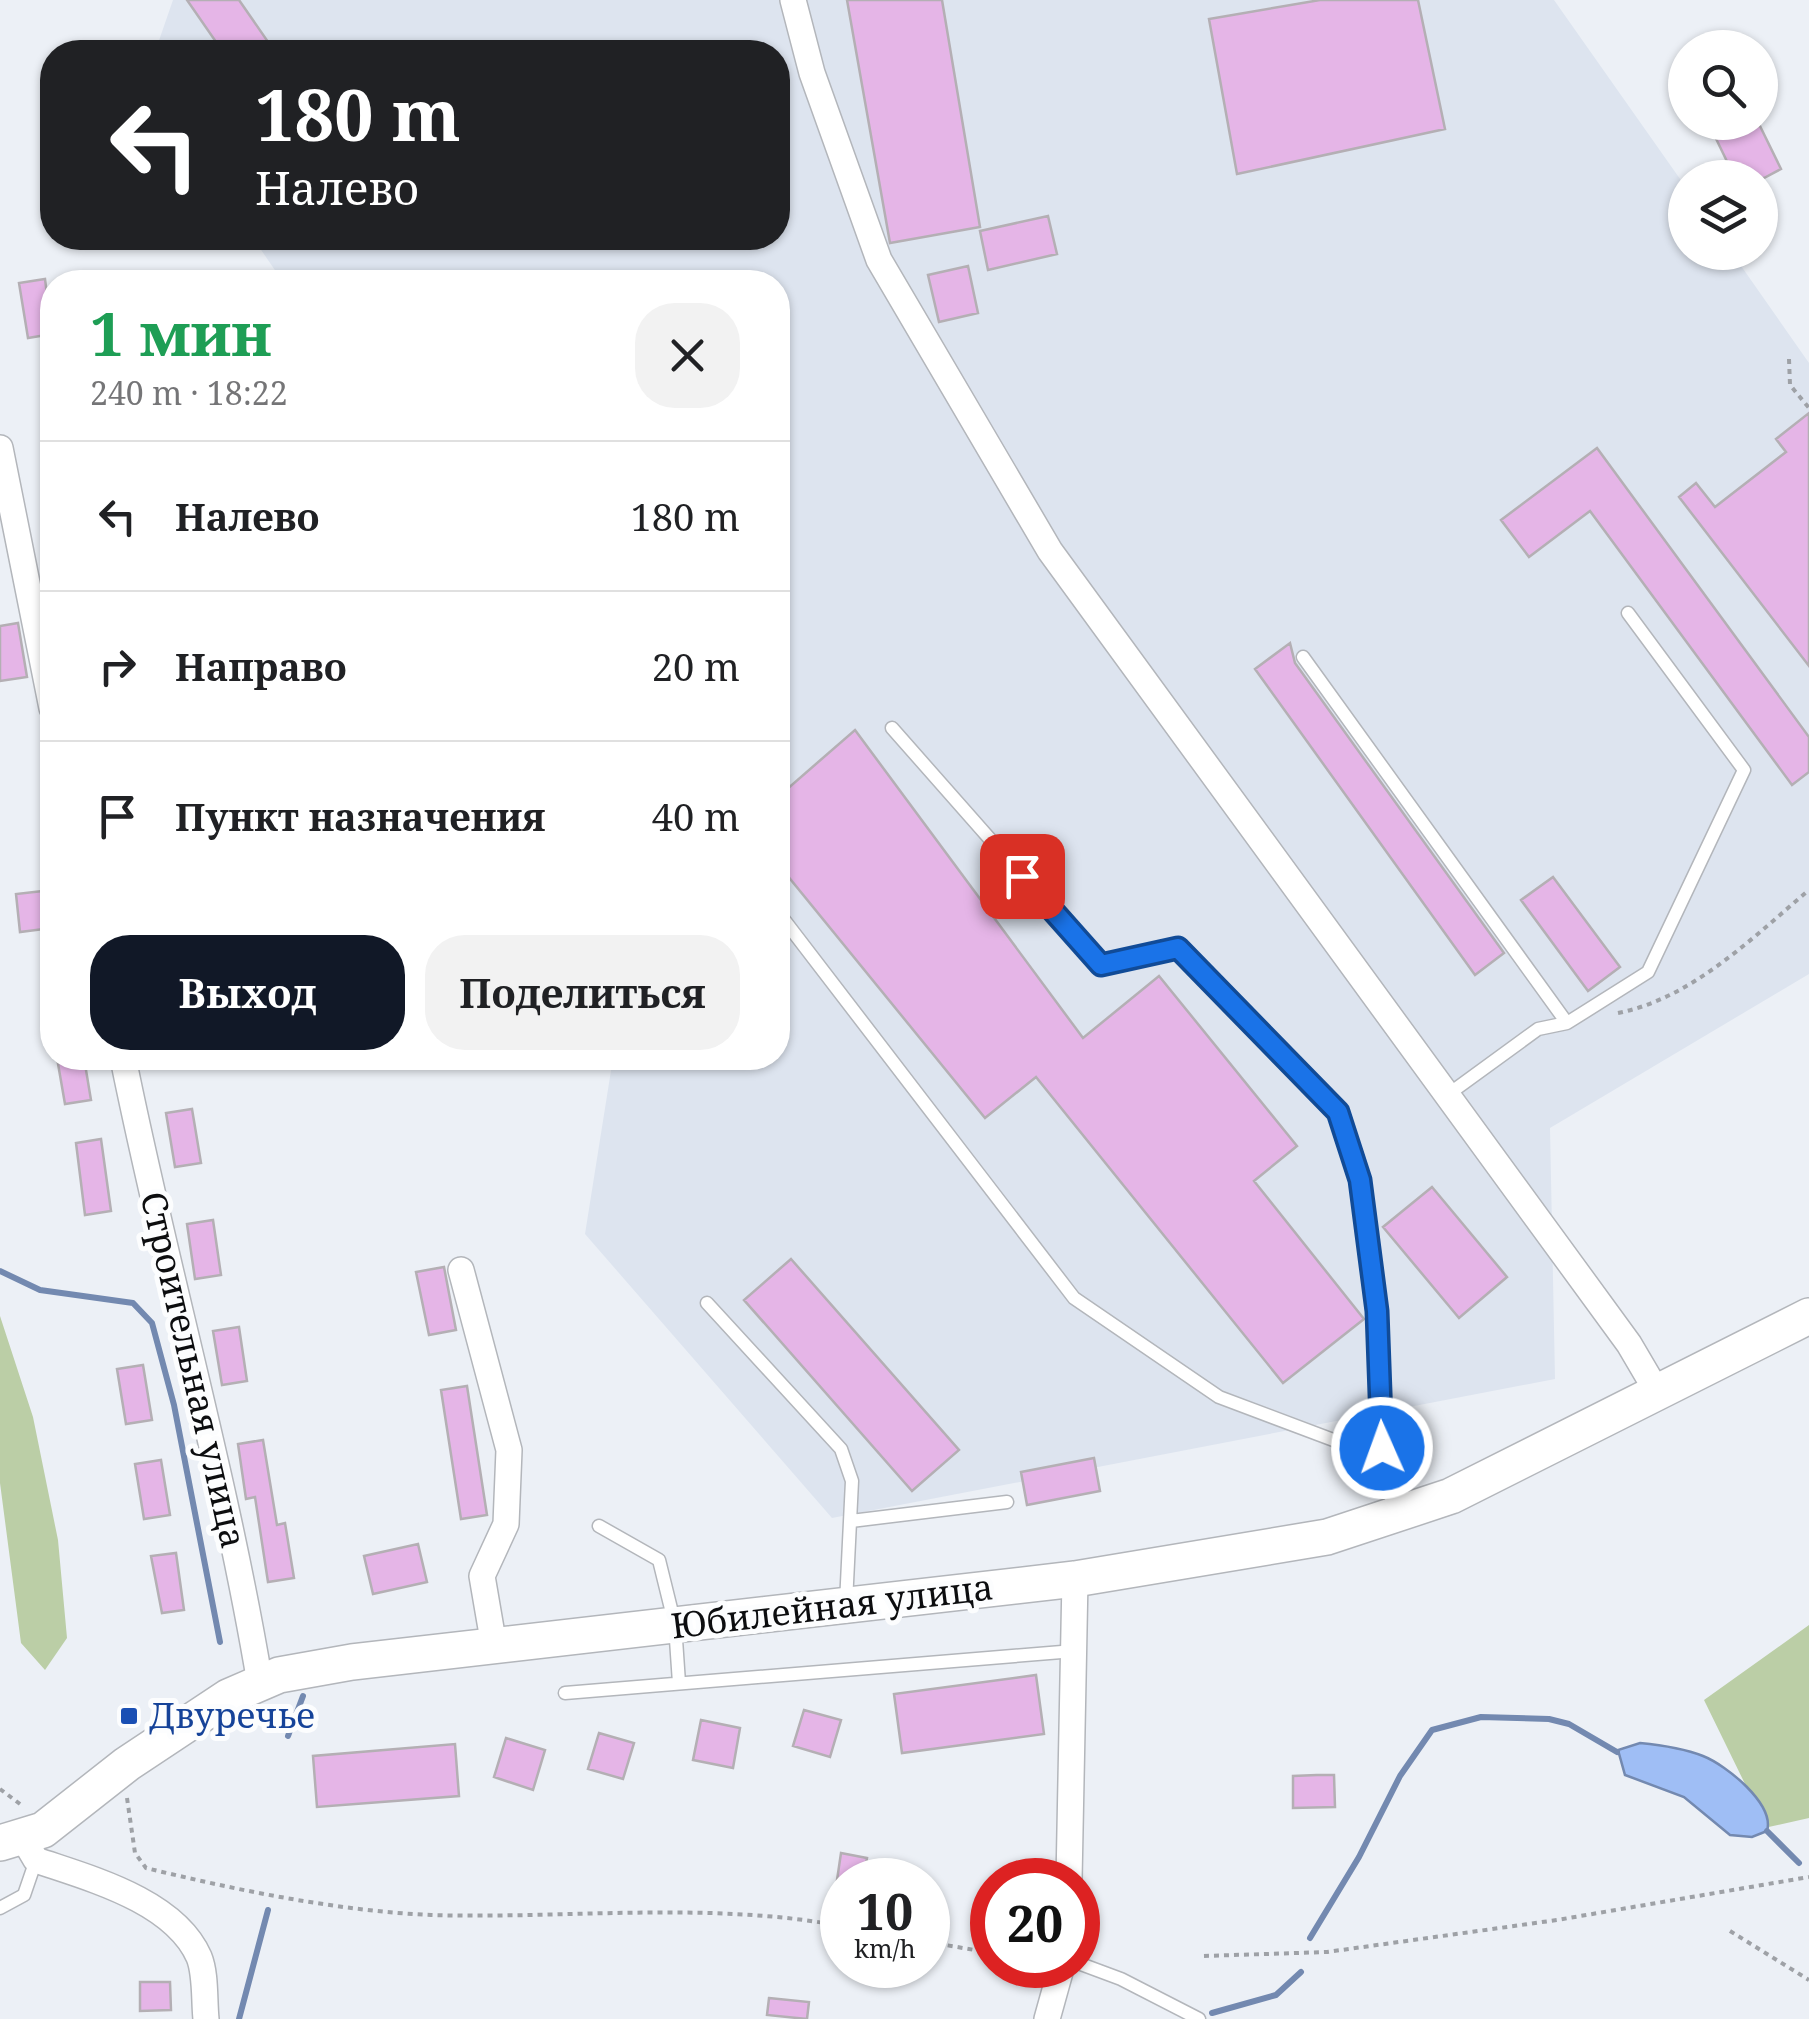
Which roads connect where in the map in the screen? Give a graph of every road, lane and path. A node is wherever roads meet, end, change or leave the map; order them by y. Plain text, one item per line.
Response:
1 (793, 0) edge
2 (1789, 359) dead end
3 (1809, 408) edge
4 (0, 448) edge
5 (1628, 613) dead end
6 (40, 648) edge
7 (1303, 657) dead end
8 (892, 728) dead end
9 (1809, 890) edge
10 (790, 928) edge
11 (1567, 1023) junction
12 (125, 1070) edge
13 (1446, 1096) junction
14 (461, 1270) dead end
15 (707, 1303) dead end
16 (1809, 1316) edge
17 (1659, 1394) junction
18 (1007, 1502) dead end
19 (1405, 1513) junction
20 (851, 1521) junction
21 (599, 1526) dead end
22 (1075, 1579) junction
23 (846, 1606) junction
24 (676, 1625) junction
25 (494, 1646) junction
26 (1076, 1651) junction
27 (260, 1683) junction
28 (680, 1683) junction
29 (564, 1692) dead end
30 (127, 1764) junction
31 (20, 1847) edge
32 (1070, 1858) edge
33 (1809, 1877) edge
34 (0, 1908) edge
35 (820, 1923) edge
36 (1730, 1931) dead end
37 (1204, 1956) dead end
38 (1100, 1971) edge
39 (1809, 1980) edge
40 (1056, 1988) edge
41 (206, 2019) edge
42 (1047, 2019) edge
43 (1199, 2019) edge

1 - 13 street
2 - 3 path
4 - 6 street
5 - 11 lane
7 - 11 lane
8 - 19 lane
9 - 11 path
10 - 19 lane
11 - 13 lane
12 - 27 street, Строительная улица
13 - 17 street
14 - 25 street
15 - 20 lane
16 - 17 main road, Юбилейная улица
17 - 19 main road, Юбилейная улица
18 - 20 lane
19 - 22 main road, Юбилейная улица
20 - 23 lane
21 - 24 lane
22 - 23 main road, Юбилейная улица
22 - 26 street
23 - 24 main road, Юбилейная улица
24 - 25 main road, Юбилейная улица
24 - 28 lane
25 - 27 main road, Юбилейная улица
26 - 28 lane
26 - 32 street
27 - 30 main road, Юбилейная улица
28 - 29 lane
30 - 31 main road, Юбилейная улица
30 - 35 path
31 - 34 lane
31 - 41 street
33 - 37 path
36 - 39 path
38 - 43 lane
40 - 42 street

